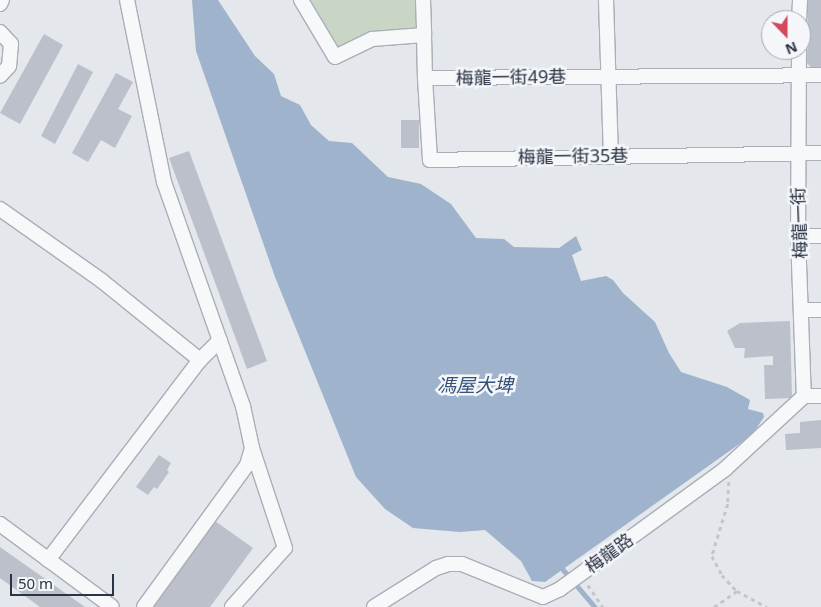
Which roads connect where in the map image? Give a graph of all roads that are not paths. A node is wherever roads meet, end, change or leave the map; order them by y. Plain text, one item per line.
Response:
1 (2, 0) edge
2 (127, 0) edge
3 (301, 0) edge
4 (423, 0) edge
5 (606, 0) edge
6 (0, 4) edge
7 (0, 32) edge
8 (424, 35) junction
9 (799, 60) edge
10 (608, 75) junction
11 (0, 76) edge
12 (798, 76) junction
13 (821, 76) edge
14 (425, 78) junction
15 (798, 153) junction
16 (821, 153) edge
17 (611, 155) junction
18 (0, 209) edge
19 (798, 236) junction
20 (821, 236) edge
21 (803, 310) junction
22 (821, 310) edge
23 (220, 340) junction
24 (200, 360) junction
25 (804, 396) junction
26 (821, 396) edge
27 (252, 448) junction
28 (0, 524) edge
29 (48, 560) junction
30 (546, 602) edge
31 (112, 607) edge
32 (144, 607) edge
33 (232, 607) edge
34 (374, 607) edge

1 - 6 street
2 - 23 street
3 - 8 street
4 - 8 street
5 - 10 street
7 - 11 street
8 - 14 street
9 - 12 street, 梅龍一街
10 - 12 street, 梅龍一街49巷
10 - 14 street, 梅龍一街49巷
10 - 17 street
12 - 13 street, 梅龍一街49巷
12 - 15 street, 梅龍一街
14 - 17 street, 梅龍一街35巷
15 - 16 street, 梅龍一街35巷
15 - 17 street, 梅龍一街35巷
15 - 19 street, 梅龍一街
18 - 24 street
19 - 20 street
19 - 21 street, 梅龍一街
21 - 22 street
21 - 25 street, 梅龍一街
23 - 24 street
23 - 27 street
24 - 29 street
25 - 26 street
25 - 30 street, 梅龍路
27 - 32 street
27 - 33 street
28 - 29 street
29 - 31 street
30 - 34 street, 梅龍路

